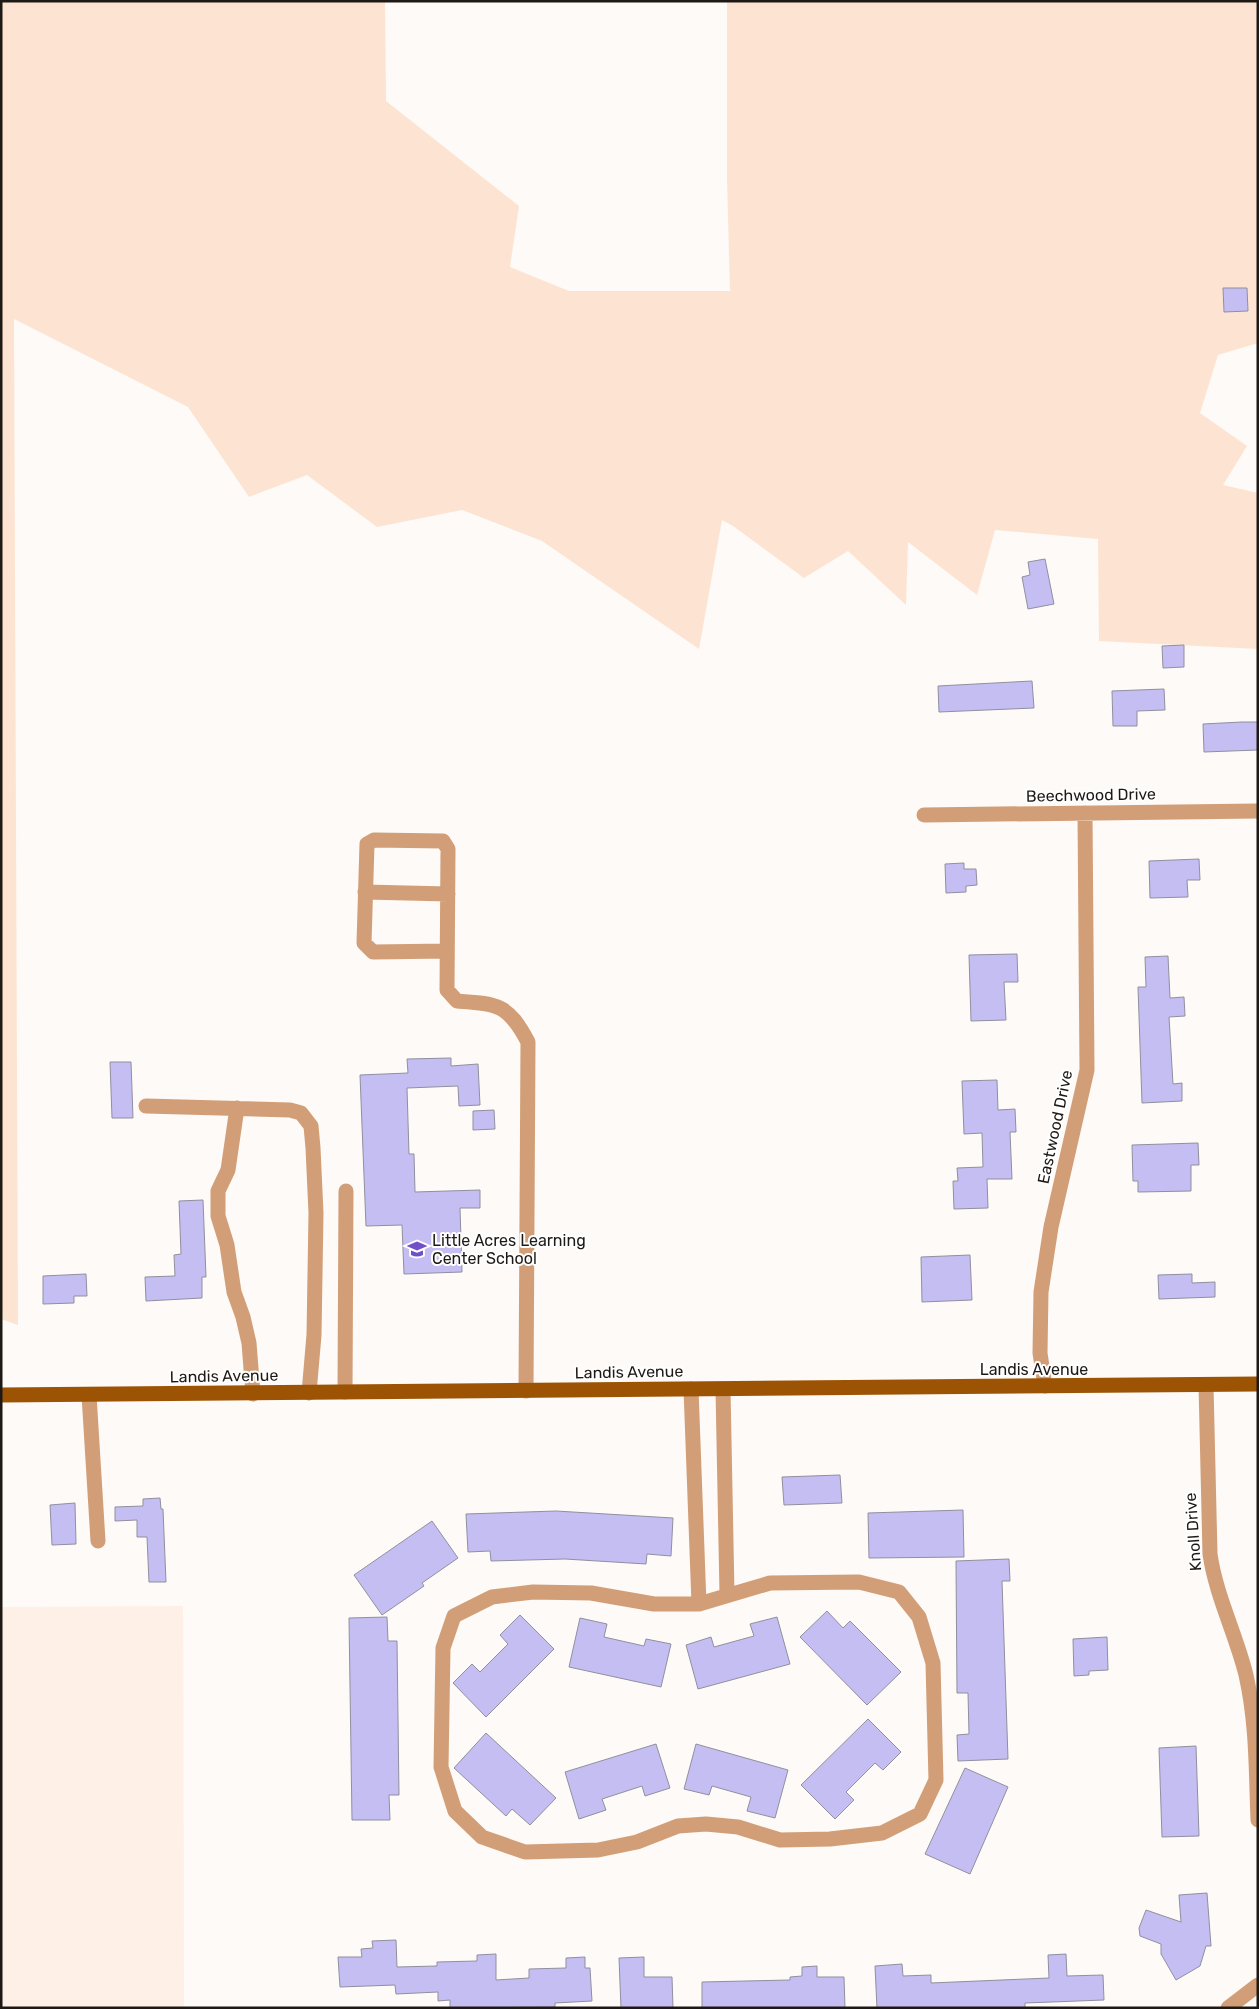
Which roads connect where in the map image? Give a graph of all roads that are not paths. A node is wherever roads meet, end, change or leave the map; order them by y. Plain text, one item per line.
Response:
1 (1258, 811) edge
2 (1084, 813) junction
3 (924, 815) dead end
4 (366, 892) junction
5 (448, 894) junction
6 (447, 951) junction
7 (146, 1106) dead end
8 (237, 1108) junction
9 (346, 1191) dead end
10 (1258, 1384) edge
11 (1206, 1385) junction
12 (1045, 1386) junction
13 (692, 1389) junction
14 (723, 1389) junction
15 (526, 1391) junction
16 (345, 1392) junction
17 (309, 1393) junction
18 (253, 1394) junction
19 (90, 1395) junction
20 (1, 1396) edge
21 (98, 1541) dead end
22 (727, 1594) junction
23 (699, 1604) junction
24 (1256, 1717) edge
25 (1258, 1820) edge
26 (1258, 1985) edge
27 (1228, 2008) edge

1 - 2 street, Beechwood Drive
2 - 3 street, Beechwood Drive
2 - 12 street, Eastwood Drive
4 - 5 street
4 - 5 street
4 - 6 street
5 - 6 street
6 - 15 street
7 - 8 street
8 - 17 street
8 - 18 street
9 - 16 street
10 - 11 main road, Landis Avenue
11 - 12 main road, Landis Avenue
11 - 24 street, Knoll Drive
12 - 14 main road, Landis Avenue
13 - 14 main road, Landis Avenue
13 - 15 main road, Landis Avenue
13 - 23 street
14 - 22 street
15 - 16 main road, Landis Avenue
16 - 17 main road, Landis Avenue
17 - 18 main road, Landis Avenue
18 - 19 main road, Landis Avenue
19 - 20 main road, Landis Avenue
19 - 21 street
22 - 23 street
22 - 23 street
24 - 25 street, Knoll Drive
26 - 27 street

